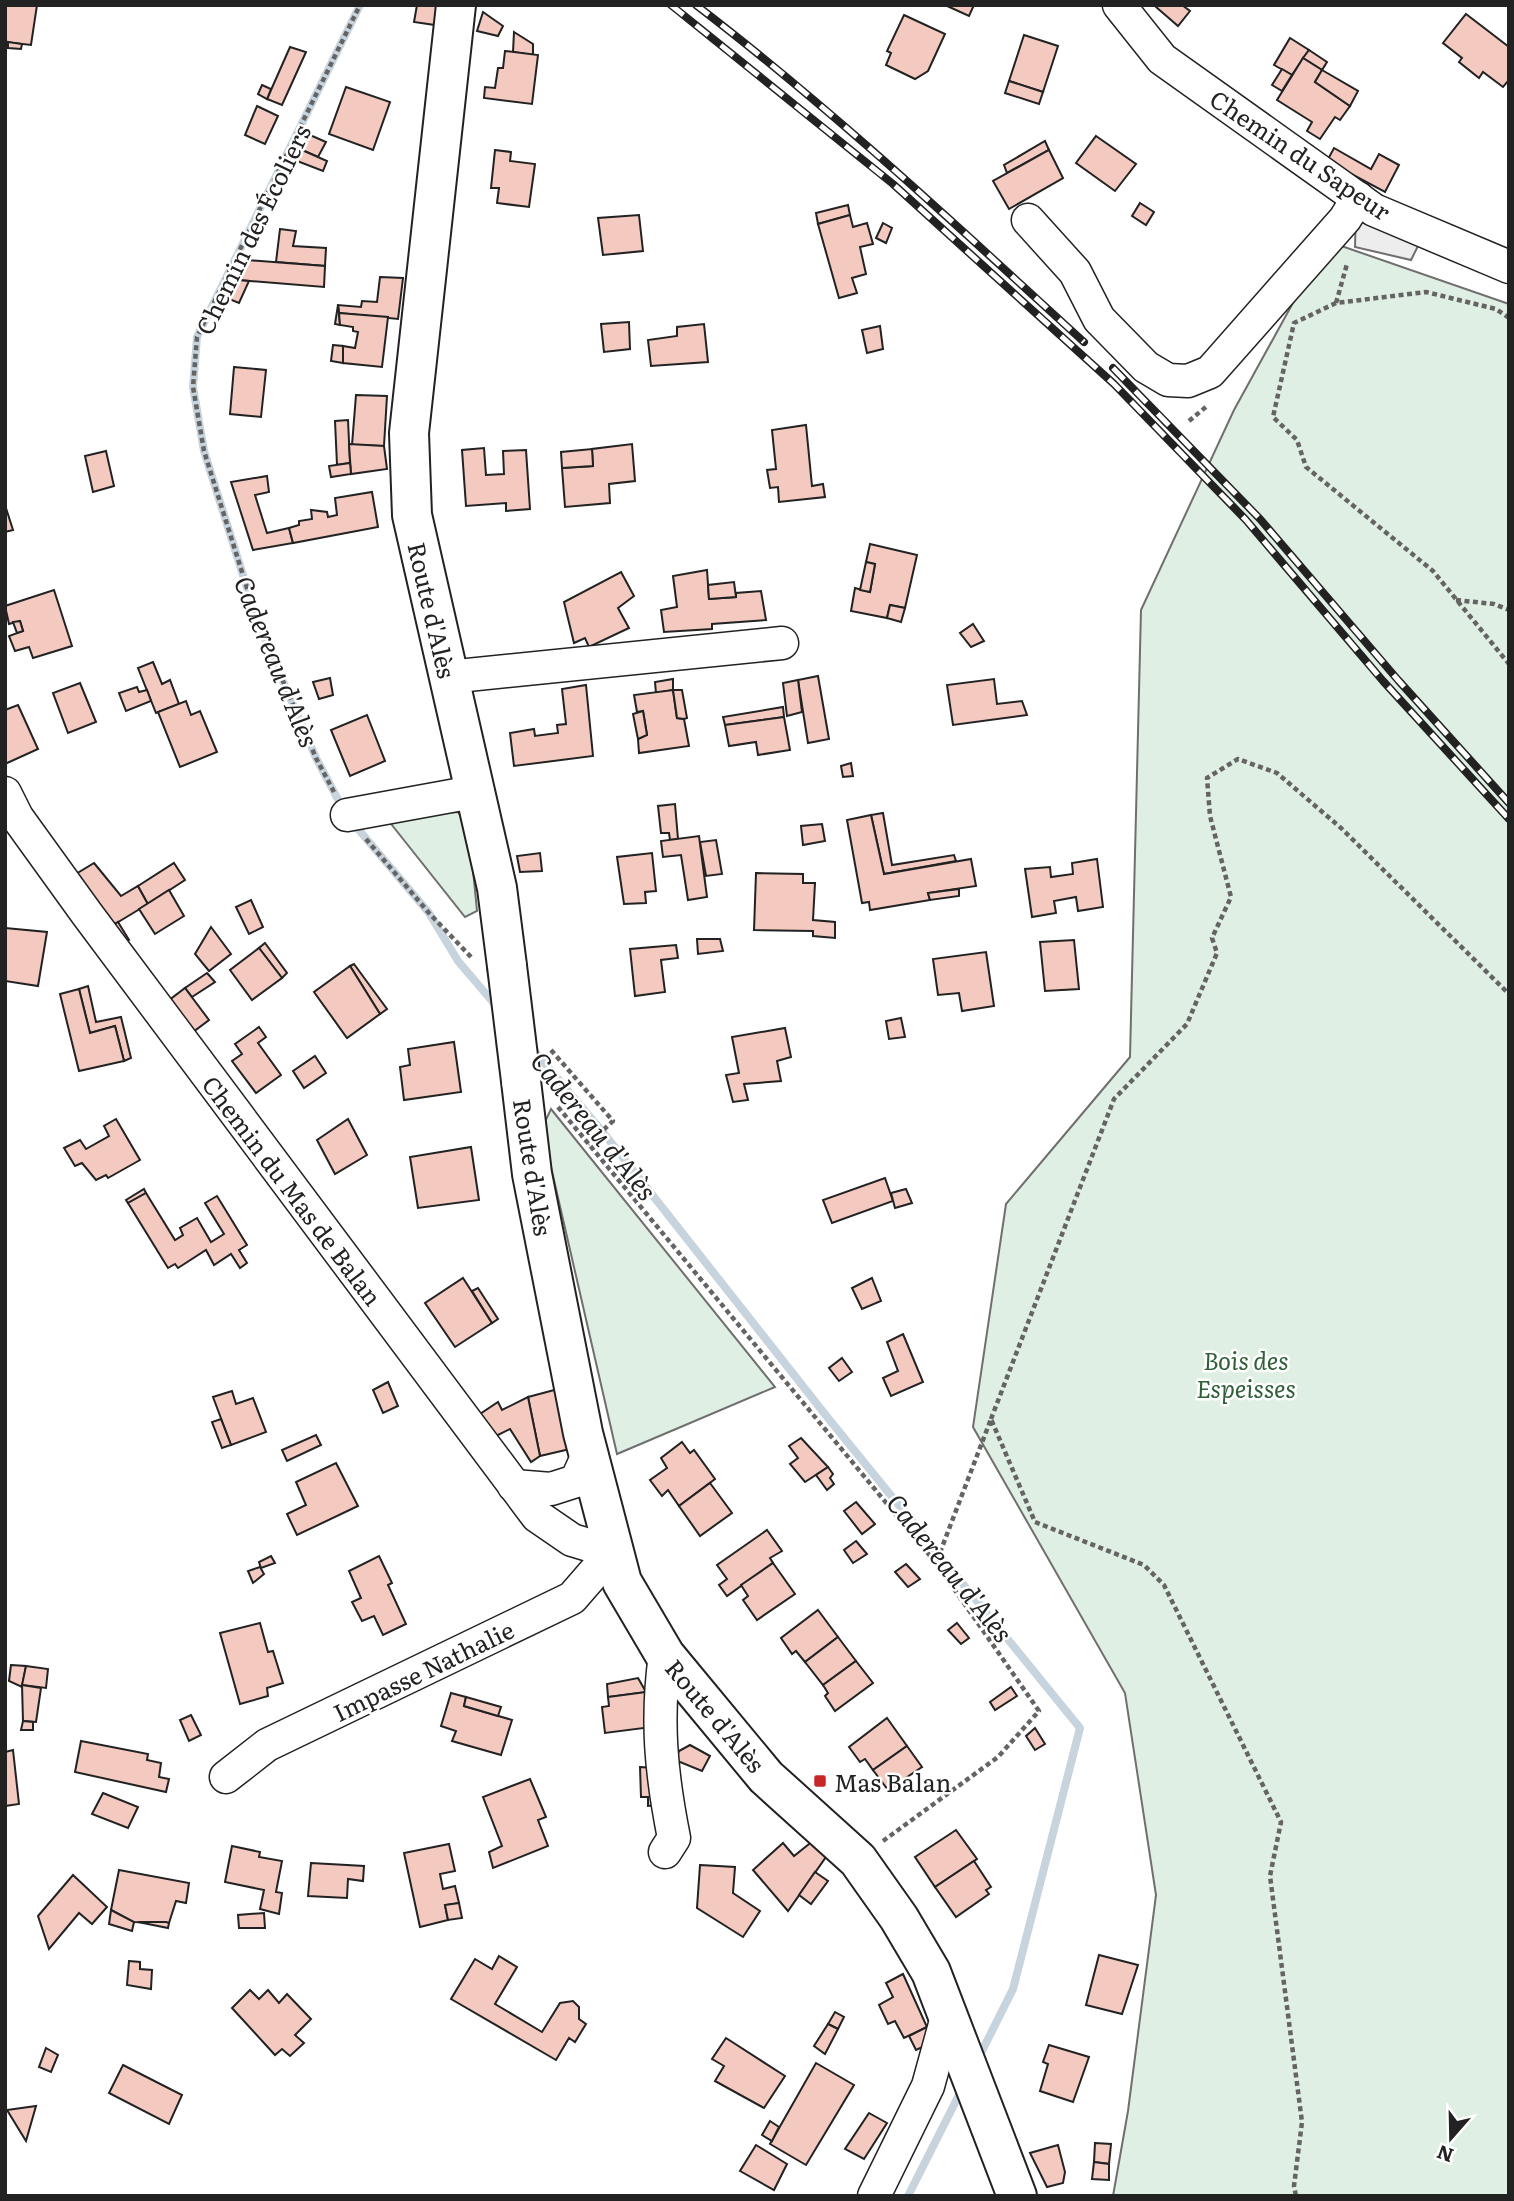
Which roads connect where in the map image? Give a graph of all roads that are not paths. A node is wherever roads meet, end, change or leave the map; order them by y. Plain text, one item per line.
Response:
1 (1119, 5) edge
2 (457, 9) edge
3 (1358, 198) junction
4 (1028, 220) dead end
5 (1509, 267) edge
6 (782, 643) dead end
7 (448, 677) junction
8 (473, 792) junction
9 (5, 793) edge
10 (346, 816) road end
11 (588, 1455) junction
12 (514, 1486) junction
13 (612, 1552) junction
14 (666, 1655) junction
15 (226, 1777) dead end
16 (665, 1852) dead end
17 (953, 2034) junction
18 (874, 2196) edge
19 (1017, 2196) edge

1 - 3 street, Chemin du Sapeur
2 - 7 main road, Route d'Alès
3 - 4 street
3 - 5 street, Chemin du Sapeur
6 - 7 street
7 - 8 main road, Route d'Alès
8 - 10 street
8 - 11 main road, Route d'Alès, bridge
9 - 12 street, Chemin du Mas de Balan
11 - 12 street
11 - 13 main road, Route d'Alès
12 - 13 street, Chemin du Mas de Balan
13 - 14 main road, Route d'Alès
13 - 15 street, Impasse Nathalie
14 - 16 street
14 - 17 main road, Route d'Alès
17 - 18 street
17 - 19 main road, Route d'Alès

